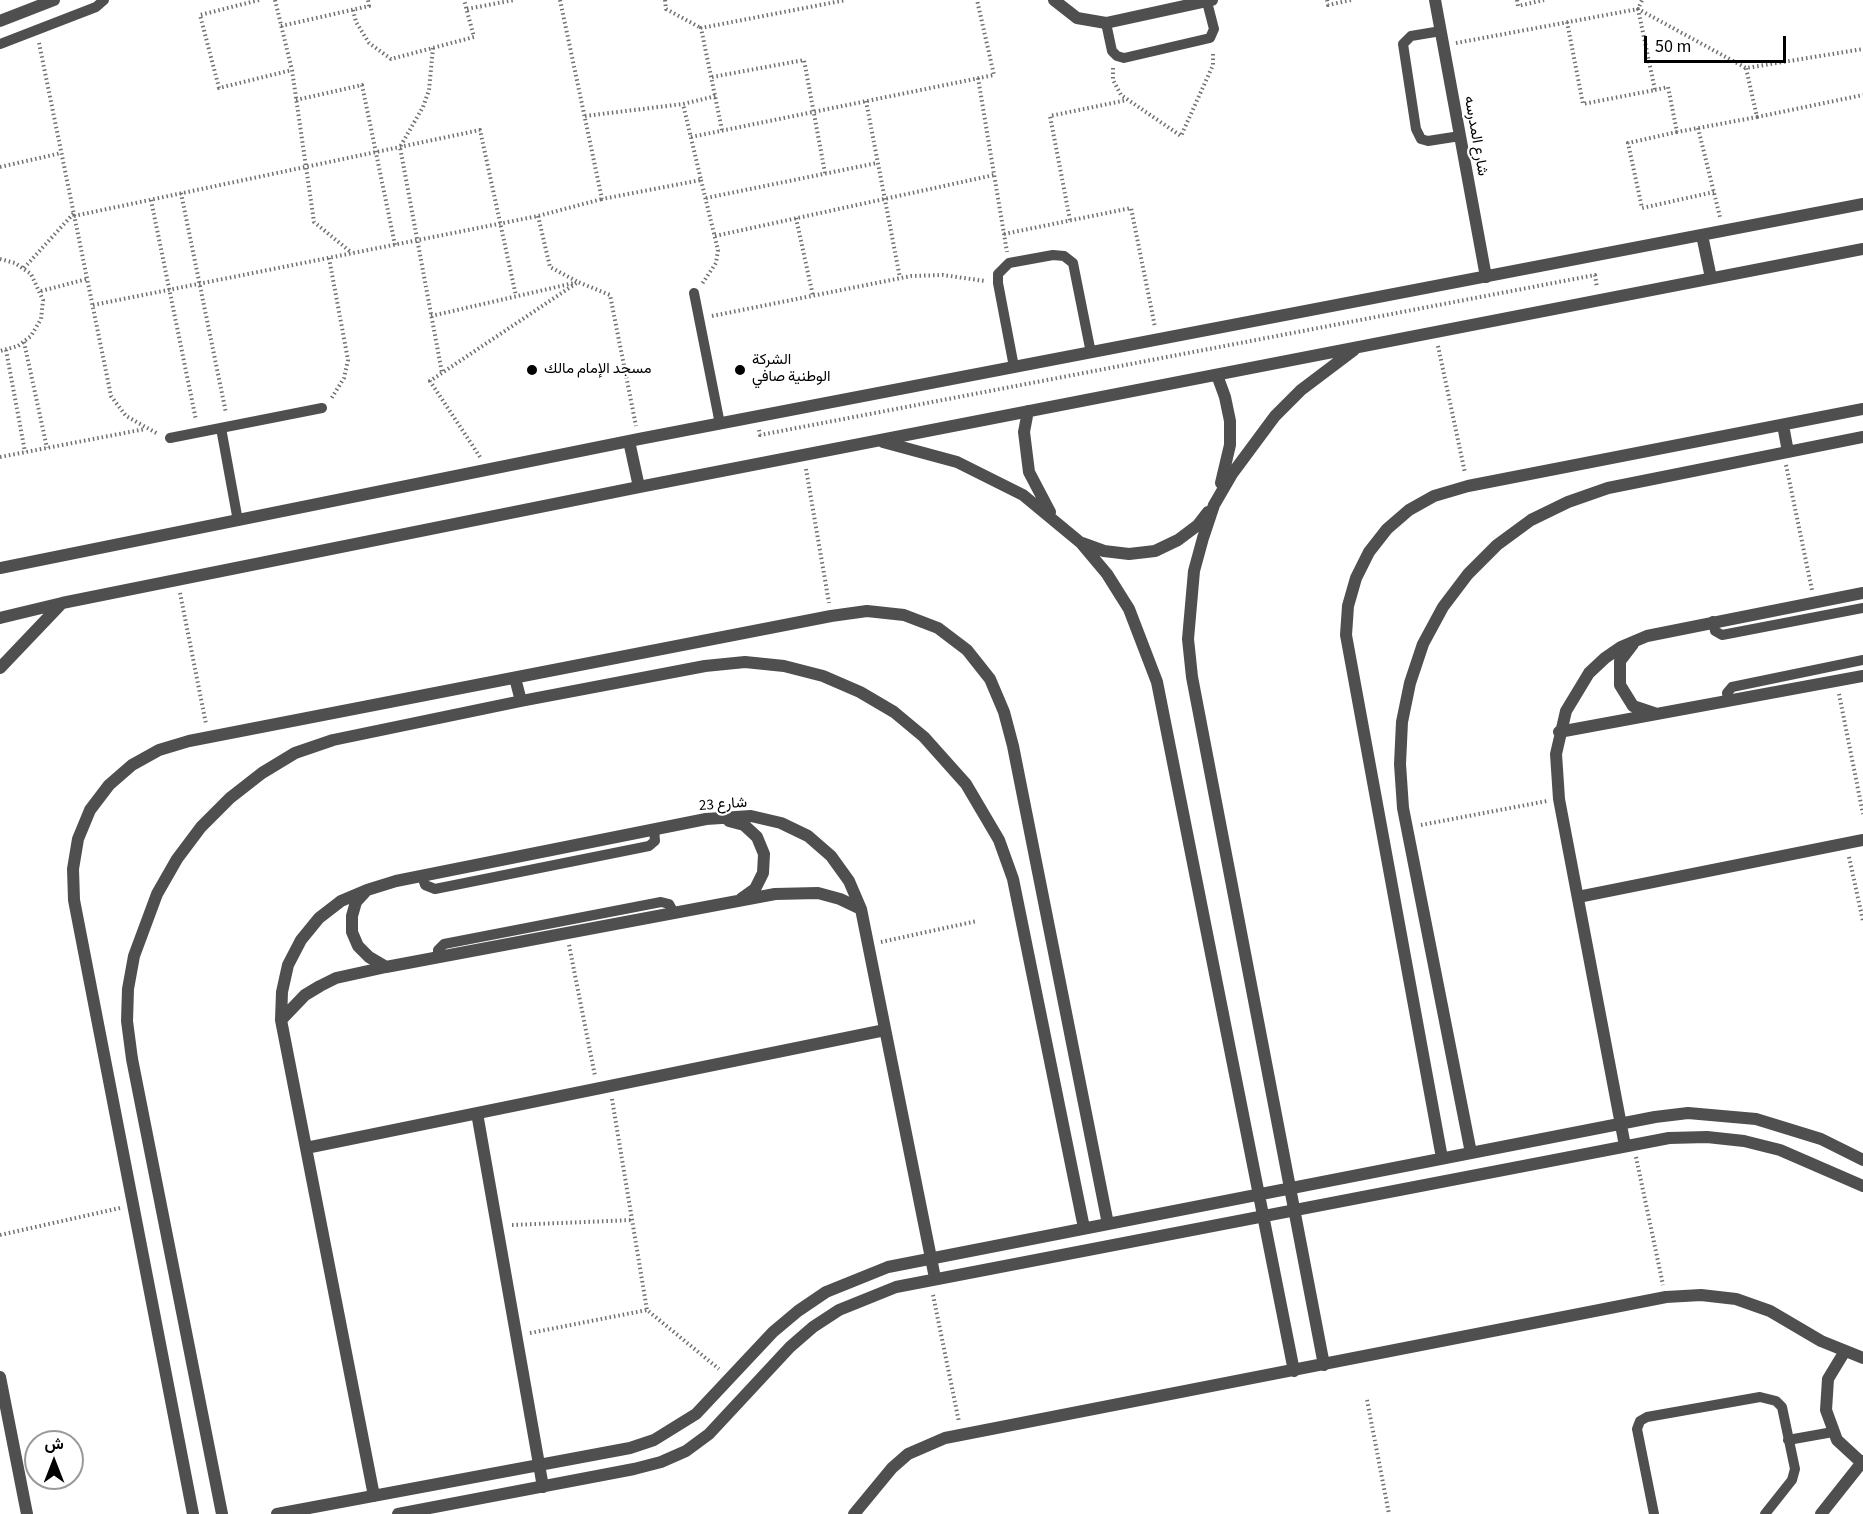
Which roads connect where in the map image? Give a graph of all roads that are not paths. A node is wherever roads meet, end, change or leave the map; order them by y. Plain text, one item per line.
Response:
1 (54, 0) edge
2 (104, 0) edge
3 (1054, 0) edge
4 (1435, 0) edge
5 (1210, 1) edge
6 (0, 21) edge
7 (1106, 22) junction
8 (1441, 31) junction
9 (0, 44) edge
10 (1460, 136) junction
11 (1863, 204) edge
12 (1702, 235) junction
13 (1863, 249) edge
14 (1486, 277) junction
15 (1711, 278) junction
16 (694, 292) road end
17 (1360, 347) junction
18 (1091, 353) junction
19 (1014, 367) junction
20 (1217, 375) junction
21 (322, 408) road end
22 (1863, 409) edge
23 (1028, 411) junction
24 (720, 424) junction
25 (1783, 425) junction
26 (225, 427) junction
27 (1863, 437) edge
28 (170, 438) road end
29 (634, 440) junction
30 (879, 441) junction
31 (1786, 452) junction
32 (639, 487) junction
33 (1214, 505) junction
34 (1053, 517) junction
35 (238, 521) junction
36 (1081, 543) junction
37 (0, 568) edge
38 (1863, 593) edge
39 (62, 603) junction
40 (1863, 608) edge
41 (2, 617) edge
42 (1713, 621) junction
43 (1647, 636) junction
44 (1863, 660) edge
45 (0, 668) edge
46 (1863, 676) edge
47 (515, 678) junction
48 (521, 701) junction
49 (1728, 701) junction
50 (1657, 714) junction
51 (1559, 732) junction
52 (706, 819) junction
53 (1863, 840) edge
54 (367, 890) junction
55 (1578, 897) junction
56 (740, 900) junction
57 (861, 909) junction
58 (674, 912) junction
59 (438, 957) junction
60 (386, 967) junction
61 (281, 1020) junction
62 (885, 1030) junction
63 (477, 1113) junction
64 (1621, 1124) junction
65 (1629, 1145) junction
66 (306, 1148) junction
67 (1470, 1153) junction
68 (1442, 1158) junction
69 (1863, 1160) edge
70 (1863, 1186) edge
71 (1289, 1188) junction
72 (1258, 1194) junction
73 (1293, 1210) junction
74 (1262, 1216) junction
75 (1108, 1224) junction
76 (1084, 1228) junction
77 (930, 1258) junction
78 (932, 1279) junction
79 (1853, 1354) edge
80 (1324, 1365) junction
81 (1863, 1365) edge
82 (1294, 1371) junction
83 (0, 1377) edge
84 (4, 1417) edge
85 (1833, 1432) junction
86 (1788, 1440) junction
87 (1862, 1462) edge
88 (539, 1465) junction
89 (543, 1487) junction
90 (374, 1496) junction
91 (27, 1514) edge
92 (193, 1514) edge
93 (222, 1514) edge
94 (277, 1514) edge
95 (398, 1514) edge
96 (854, 1514) edge
97 (1654, 1514) edge
98 (1765, 1514) edge
99 (1821, 1514) edge

1 - 6 street
2 - 9 lane
3 - 7 street
4 - 8 street, شارع المدرسه
5 - 7 street
5 - 7 lane
8 - 10 street, شارع المدرسه
8 - 10 lane
10 - 14 street, شارع المدرسه
11 - 12 street
12 - 14 street
12 - 15 street
13 - 15 street
14 - 18 street
15 - 17 street
16 - 24 lane
17 - 20 street
17 - 33 street
18 - 19 street
18 - 19 lane
19 - 24 street
20 - 23 street
20 - 33 street
21 - 26 lane
22 - 25 street
23 - 30 street
23 - 34 street
24 - 29 street
25 - 31 street
25 - 68 street
26 - 28 lane
26 - 35 lane
27 - 31 street
29 - 32 street
29 - 35 street
30 - 32 street
30 - 34 street
31 - 67 street
32 - 39 street
33 - 36 street
33 - 71 street
34 - 36 street
35 - 37 street
36 - 72 street
38 - 42 street
39 - 41 street
39 - 45 street
40 - 42 lane
42 - 43 street
43 - 50 street
43 - 51 street
44 - 49 lane
46 - 49 street
47 - 48 street
47 - 75 street
47 - 92 street
48 - 76 street
48 - 93 street
49 - 50 street
50 - 51 street
51 - 55 street
52 - 54 street, شارع 23
52 - 56 street
52 - 57 street, شارع 23
53 - 55 street
54 - 60 street
54 - 61 street, شارع 23
55 - 64 street
56 - 57 street
56 - 58 street
57 - 62 street, شارع 23
58 - 59 street
58 - 59 lane
59 - 60 street
60 - 61 street
61 - 66 street, شارع 23
62 - 63 street
62 - 77 street, شارع 23
63 - 66 street
63 - 88 street
64 - 65 street
64 - 67 street
64 - 69 street
65 - 70 street
65 - 73 street
66 - 90 street, شارع 23
67 - 68 street
68 - 71 street
71 - 72 street
71 - 73 street
72 - 74 street
72 - 75 street
73 - 74 street
73 - 80 street
74 - 78 street
74 - 82 street
75 - 76 street
76 - 77 street
77 - 78 street, شارع 23
77 - 88 street
78 - 89 street
79 - 80 street
79 - 81 street
79 - 85 street
80 - 82 street
82 - 96 street
83 - 84 street
84 - 91 street
85 - 86 lane
85 - 87 street
86 - 97 lane
86 - 98 lane
87 - 99 street
88 - 89 street
88 - 90 street
89 - 95 street
90 - 94 street

